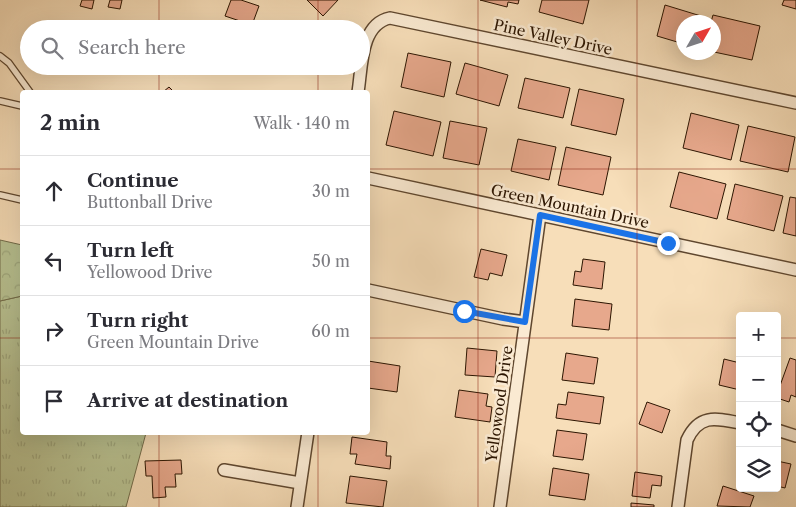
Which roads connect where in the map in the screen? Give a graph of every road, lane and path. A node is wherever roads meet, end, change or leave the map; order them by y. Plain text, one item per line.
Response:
1 (370, 32) edge
2 (0, 56) edge
3 (361, 75) edge
4 (29, 90) edge
5 (358, 90) edge
6 (0, 101) edge
7 (796, 103) edge
8 (20, 106) edge
9 (370, 178) edge
10 (0, 195) edge
11 (20, 200) edge
12 (540, 215) junction
13 (796, 270) edge
14 (370, 290) edge
15 (525, 322) junction
16 (736, 422) edge
17 (781, 431) edge
18 (308, 435) edge
19 (796, 436) edge
20 (224, 470) dead end
21 (300, 483) junction
22 (298, 507) edge
23 (500, 507) edge
24 (678, 507) edge

1 - 7 street, Pine Valley Drive
2 - 4 lane
3 - 5 street, Pine Valley Drive
6 - 8 lane
9 - 12 street, Green Mountain Drive
10 - 11 lane
12 - 13 street, Green Mountain Drive
12 - 15 street, Yellowood Drive
14 - 15 street
15 - 23 street, Yellowood Drive
16 - 24 street
17 - 19 street
18 - 21 street
20 - 21 street
21 - 22 street

